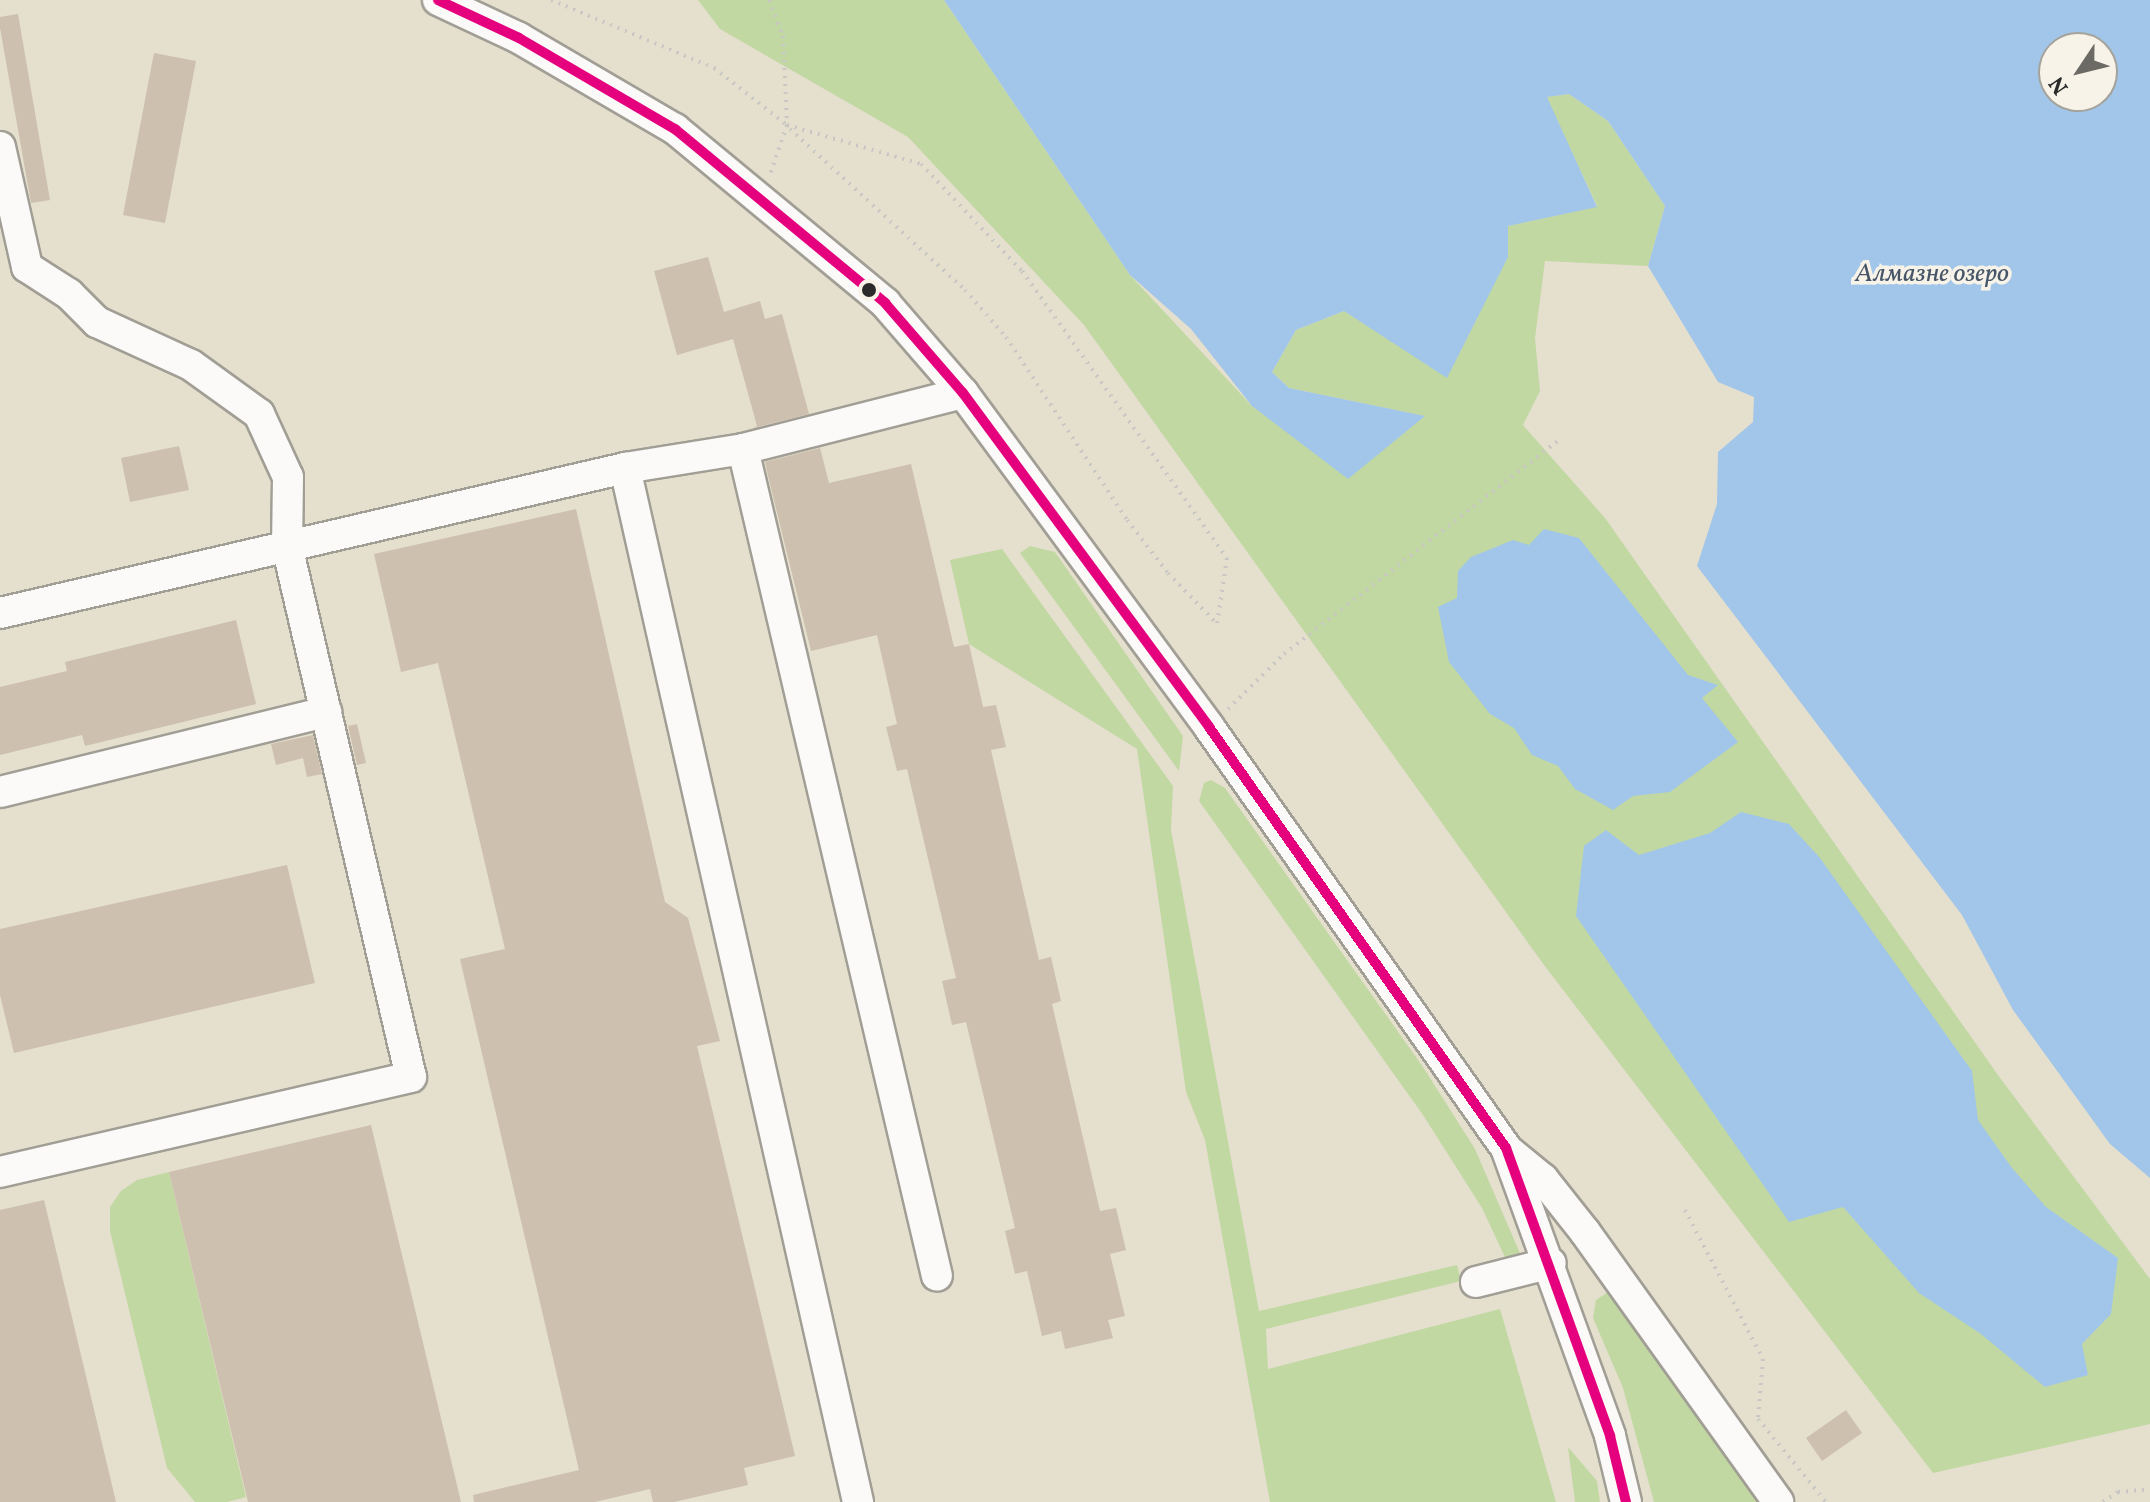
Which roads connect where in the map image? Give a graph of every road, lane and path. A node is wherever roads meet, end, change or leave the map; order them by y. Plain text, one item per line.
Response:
1 (438, 0) edge
2 (551, 0) edge
3 (769, 0) edge
4 (486, 10) edge
5 (787, 125) junction
6 (0, 147) edge
7 (763, 197) junction
8 (963, 393) junction
9 (1561, 438) dead end
10 (743, 449) junction
11 (625, 468) junction
12 (287, 546) junction
13 (0, 613) edge
14 (326, 712) junction
15 (1209, 727) junction
16 (0, 792) edge
17 (1506, 1148) junction
18 (0, 1172) edge
19 (1685, 1210) dead end
20 (1551, 1263) junction
21 (937, 1276) dead end
22 (1476, 1282) dead end
23 (2150, 1489) edge
24 (858, 1502) edge
25 (1626, 1502) edge
26 (1778, 1502) edge
27 (1826, 1502) edge
28 (2103, 1502) edge

1 - 4 street
2 - 5 path
3 - 5 path
4 - 7 street
5 - 5 path
5 - 7 path
6 - 12 street
7 - 8 street
8 - 10 street
8 - 15 street
9 - 15 path
10 - 11 street
10 - 21 street
11 - 12 street
11 - 24 street
12 - 13 street
12 - 14 street
14 - 16 street
14 - 18 street
15 - 17 street
17 - 20 street
17 - 26 street
19 - 27 path
20 - 22 street
20 - 25 street
23 - 28 path

